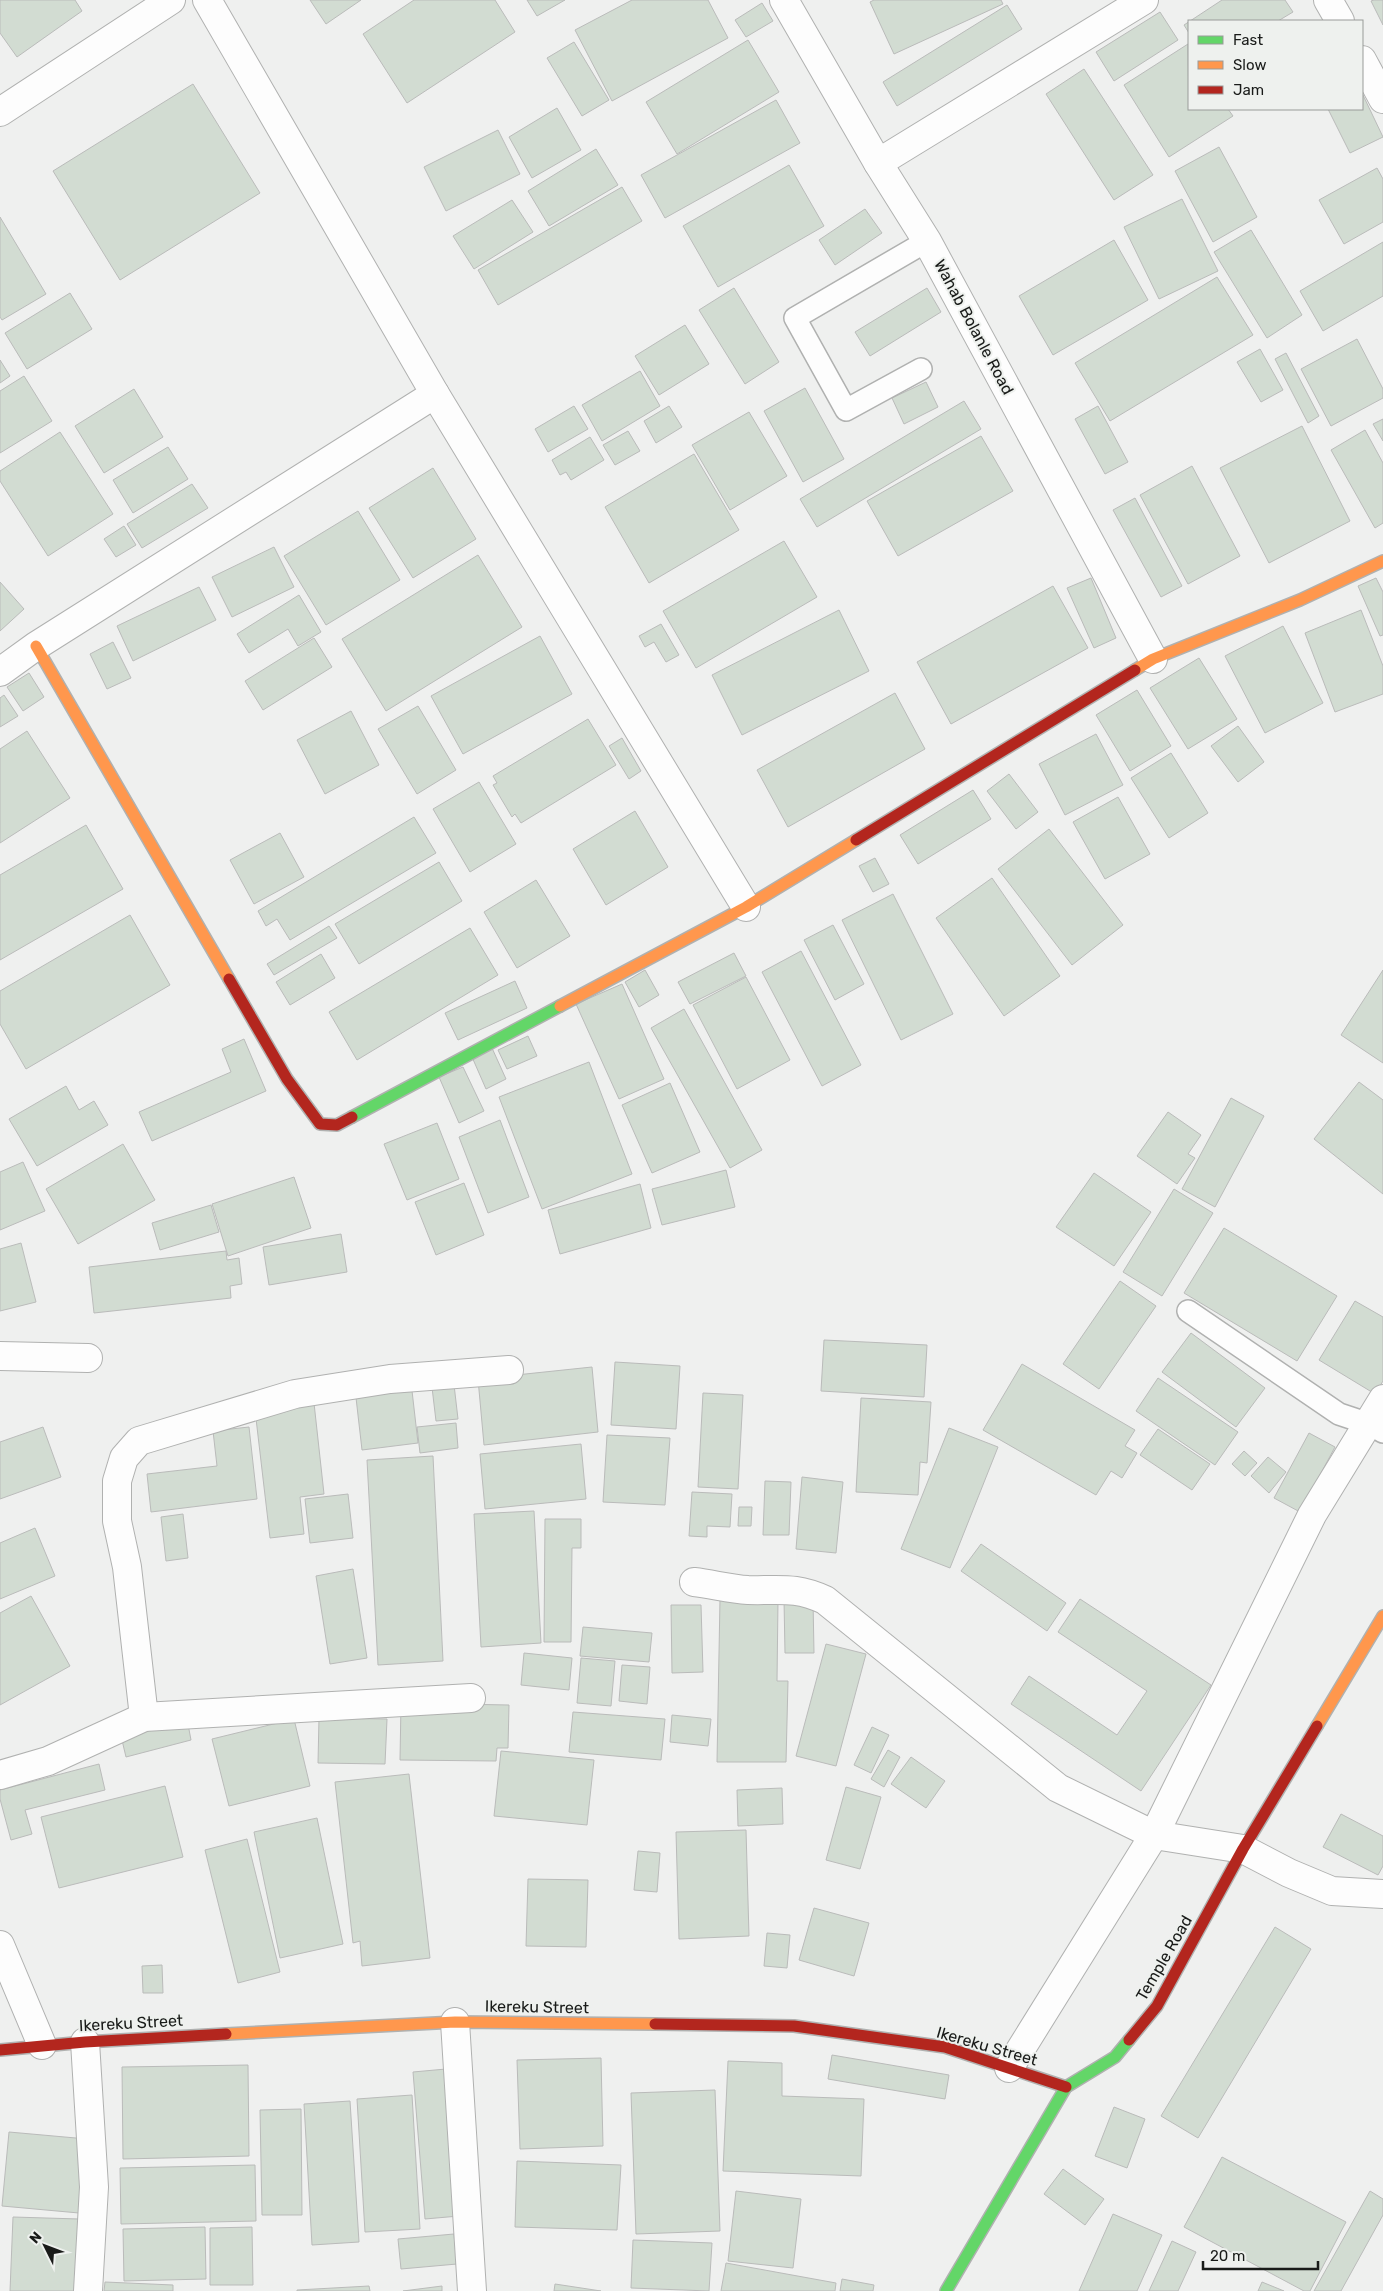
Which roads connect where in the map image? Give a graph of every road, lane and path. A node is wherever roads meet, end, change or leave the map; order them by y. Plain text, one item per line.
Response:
1 (171, 0) edge
2 (207, 0) edge
3 (784, 0) edge
4 (1144, 0) edge
5 (1328, 0) edge
6 (1339, 20) edge
7 (1363, 62) edge
8 (1383, 98) edge
9 (0, 112) edge
10 (878, 164) junction
11 (927, 240) junction
12 (921, 368) dead end
13 (434, 394) junction
14 (1383, 561) edge
15 (36, 646) junction
16 (1153, 660) junction
17 (0, 672) edge
18 (746, 906) junction
19 (1188, 1311) dead end
20 (0, 1356) edge
21 (88, 1358) dead end
22 (509, 1370) dead end
23 (1383, 1399) edge
24 (1376, 1428) edge
25 (694, 1582) dead end
26 (1383, 1616) edge
27 (471, 1698) dead end
28 (144, 1717) junction
29 (0, 1775) edge
30 (1154, 1835) junction
31 (1242, 1849) junction
32 (1383, 1894) edge
33 (0, 1945) edge
34 (455, 2022) junction
35 (85, 2042) junction
36 (42, 2045) junction
37 (0, 2050) edge
38 (1008, 2068) junction
39 (1066, 2087) junction
40 (88, 2291) edge
41 (472, 2291) edge
42 (946, 2291) edge

1 - 9 street
2 - 13 street
3 - 10 street, Wahab Bolanle Road
4 - 10 street
5 - 6 street
7 - 8 street
10 - 11 street, Wahab Bolanle Road
11 - 12 lane
11 - 16 street, Wahab Bolanle Road
13 - 15 street
13 - 18 street
14 - 16 street
15 - 17 street
15 - 18 street
16 - 18 street
19 - 24 lane
20 - 21 street
22 - 28 street
23 - 24 street
24 - 30 street
25 - 30 street
26 - 31 street, Temple Road
27 - 28 street
28 - 29 street
30 - 31 street
30 - 38 street
31 - 32 street
31 - 39 street, Temple Road
33 - 36 street
34 - 35 street, Ikereku Street
34 - 38 street, Ikereku Street
34 - 41 street
35 - 36 street, Ikereku Street
35 - 40 street
36 - 37 street, Ikereku Street
38 - 39 street, Ikereku Street
39 - 42 street, Temple Road

